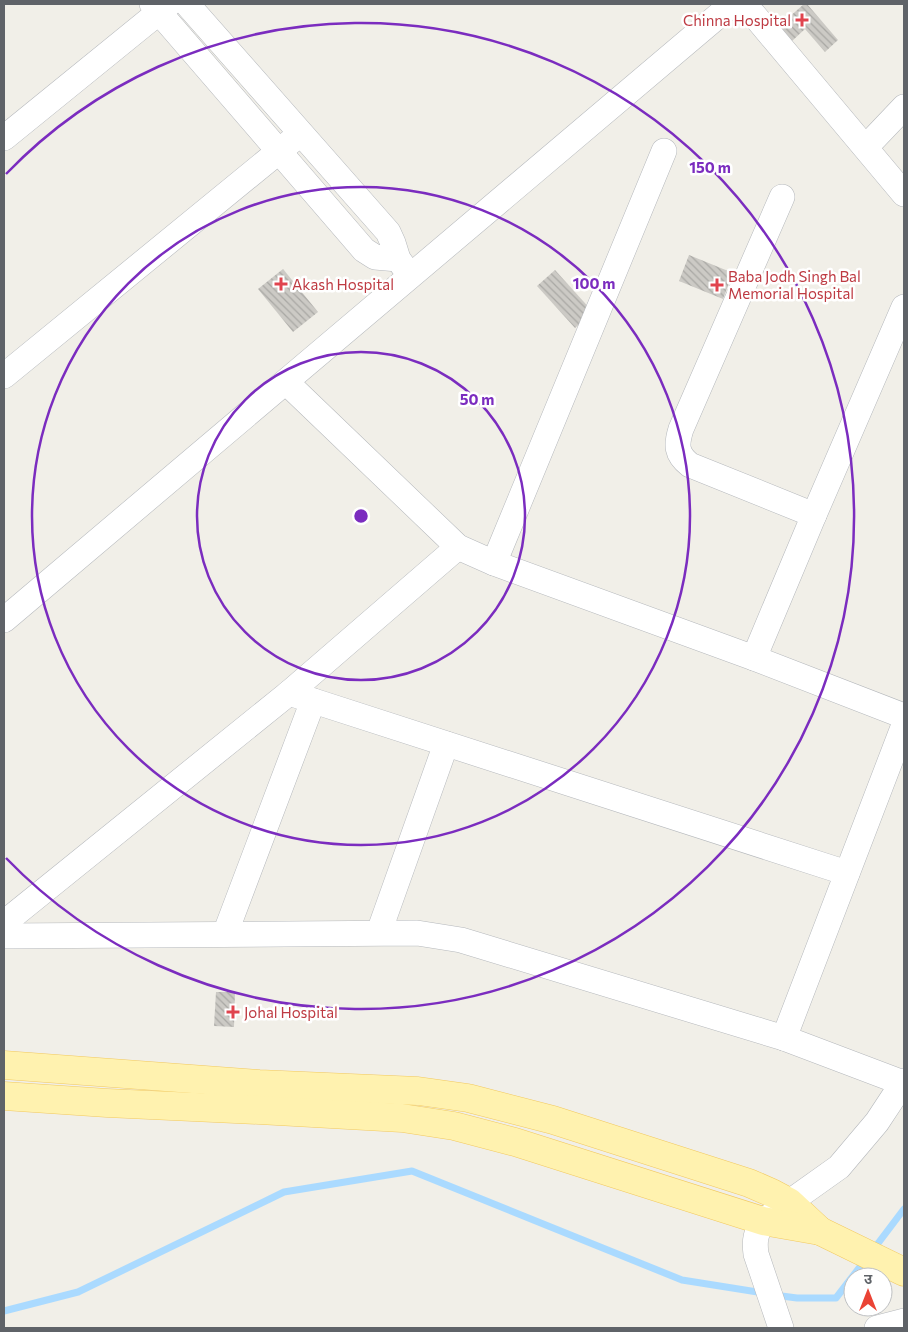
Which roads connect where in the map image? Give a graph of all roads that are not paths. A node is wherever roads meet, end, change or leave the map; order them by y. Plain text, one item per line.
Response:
1 (186, 4) edge
2 (732, 4) edge
3 (741, 4) edge
4 (160, 7) edge
5 (904, 107) edge
6 (300, 134) junction
7 (4, 138) edge
8 (866, 147) junction
9 (279, 150) junction
10 (664, 151) dead end
11 (904, 194) edge
12 (782, 198) dead end
13 (404, 268) junction
14 (904, 306) edge
15 (4, 376) edge
16 (286, 382) junction
17 (814, 515) junction
18 (458, 547) junction
19 (494, 563) junction
20 (4, 620) edge
21 (754, 658) junction
22 (289, 693) junction
23 (313, 701) junction
24 (904, 716) edge
25 (904, 725) edge
26 (446, 744) junction
27 (847, 873) junction
28 (4, 923) edge
29 (378, 932) junction
30 (225, 934) junction
31 (4, 936) edge
32 (784, 1038) junction
33 (4, 1065) edge
34 (48, 1069) junction
35 (904, 1082) edge
36 (4, 1096) edge
37 (45, 1098) junction
38 (789, 1202) junction
39 (763, 1221) junction
40 (820, 1231) junction
41 (904, 1272) edge
42 (904, 1321) edge
43 (780, 1324) edge
44 (877, 1328) edge

1 - 6 street
2 - 13 street
3 - 8 street
4 - 7 street
4 - 9 street
5 - 8 street
6 - 9 street
6 - 13 street
8 - 11 street
9 - 13 street
9 - 15 street
10 - 19 street
12 - 17 street
13 - 16 street
14 - 17 street
16 - 18 street
16 - 20 street
17 - 21 street
18 - 19 street
18 - 22 street
19 - 21 street
21 - 24 street
22 - 23 street
22 - 28 street
23 - 26 street
23 - 30 street
25 - 27 street
26 - 27 street
26 - 29 street
27 - 32 street
29 - 30 street
29 - 32 street
30 - 31 street
32 - 35 street
33 - 34 main road
34 - 37 main road
34 - 38 main road
35 - 38 street
36 - 37 main road
37 - 39 main road
38 - 39 street
38 - 40 main road
39 - 40 main road
39 - 43 street
40 - 41 main road
42 - 44 street

